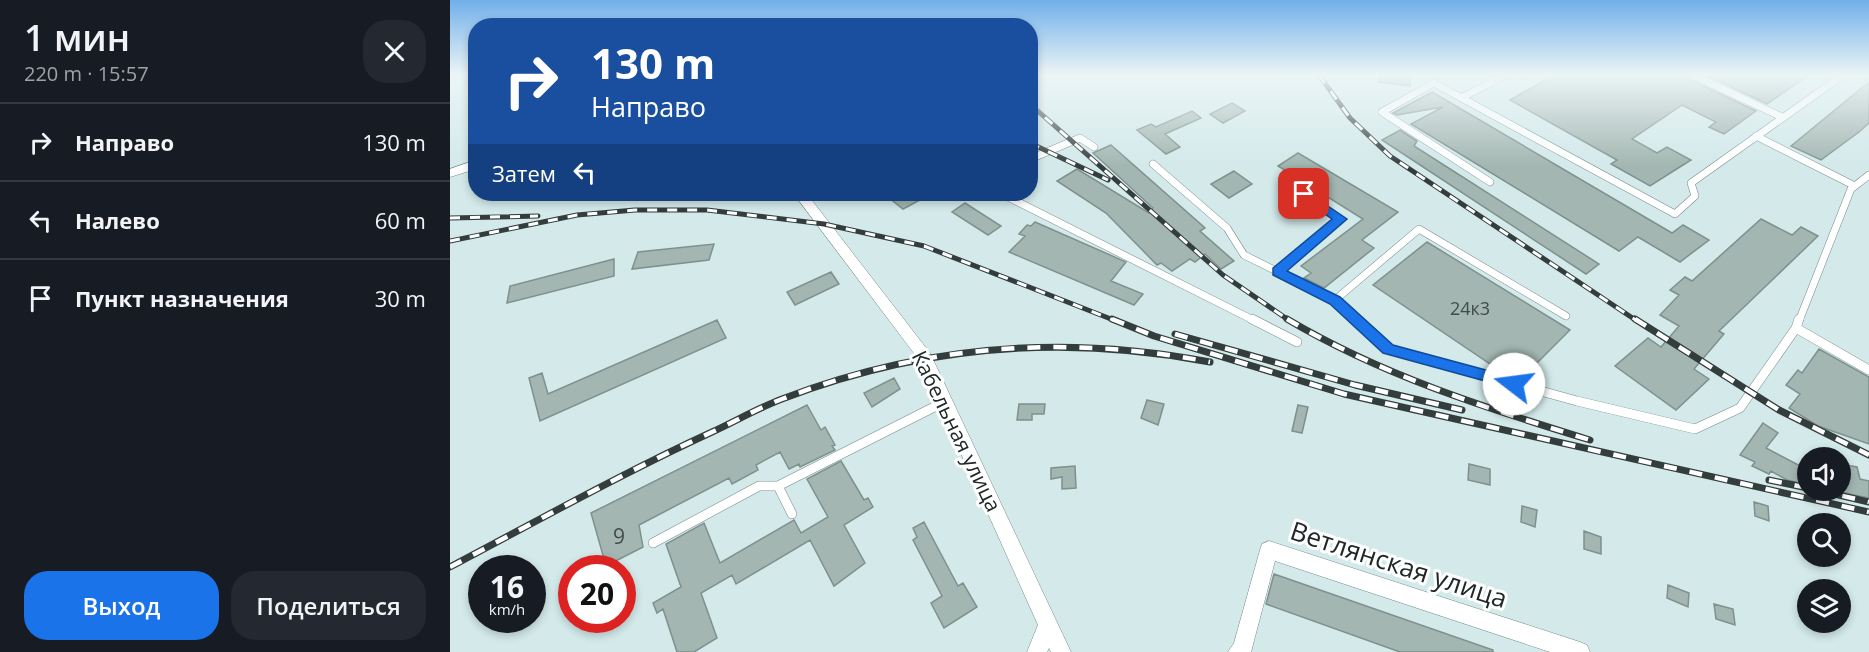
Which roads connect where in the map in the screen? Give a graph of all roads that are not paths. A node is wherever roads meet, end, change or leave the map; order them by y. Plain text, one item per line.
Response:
1 (1394, 105) edge
2 (1475, 105) edge
3 (1757, 105) edge
4 (1799, 105) edge
5 (1782, 117) junction
6 (1756, 136) junction
7 (1094, 147) dead end
8 (1038, 156) edge
9 (1153, 164) dead end
10 (468, 167) edge
11 (450, 173) edge
12 (1869, 175) edge
13 (1286, 181) dead end
14 (1490, 182) dead end
15 (1855, 186) junction
16 (805, 201) edge
17 (1016, 201) edge
18 (1277, 272) junction
19 (1335, 300) junction
20 (1566, 316) dead end
21 (1796, 328) junction
22 (1297, 342) dead end
23 (1869, 370) edge
24 (946, 401) junction
25 (778, 486) junction
26 (792, 514) dead end
27 (653, 543) dead end
28 (1048, 625) junction
29 (1037, 652) edge
30 (1061, 652) edge
31 (1238, 652) edge
32 (1580, 652) edge

1 - 14 lane
2 - 6 lane
3 - 5 lane
4 - 5 lane
5 - 6 lane
6 - 15 lane
7 - 8 lane
9 - 18 lane
10 - 11 street
12 - 15 lane
13 - 18 lane
15 - 21 lane
16 - 24 street, Кабельная улица
17 - 22 lane
18 - 19 lane
19 - 20 lane
19 - 21 lane
21 - 23 lane
24 - 25 lane
24 - 28 street, Кабельная улица
25 - 26 lane
25 - 27 lane
28 - 29 street
28 - 30 street, Кабельная улица
31 - 32 street, Ветлянская улица

